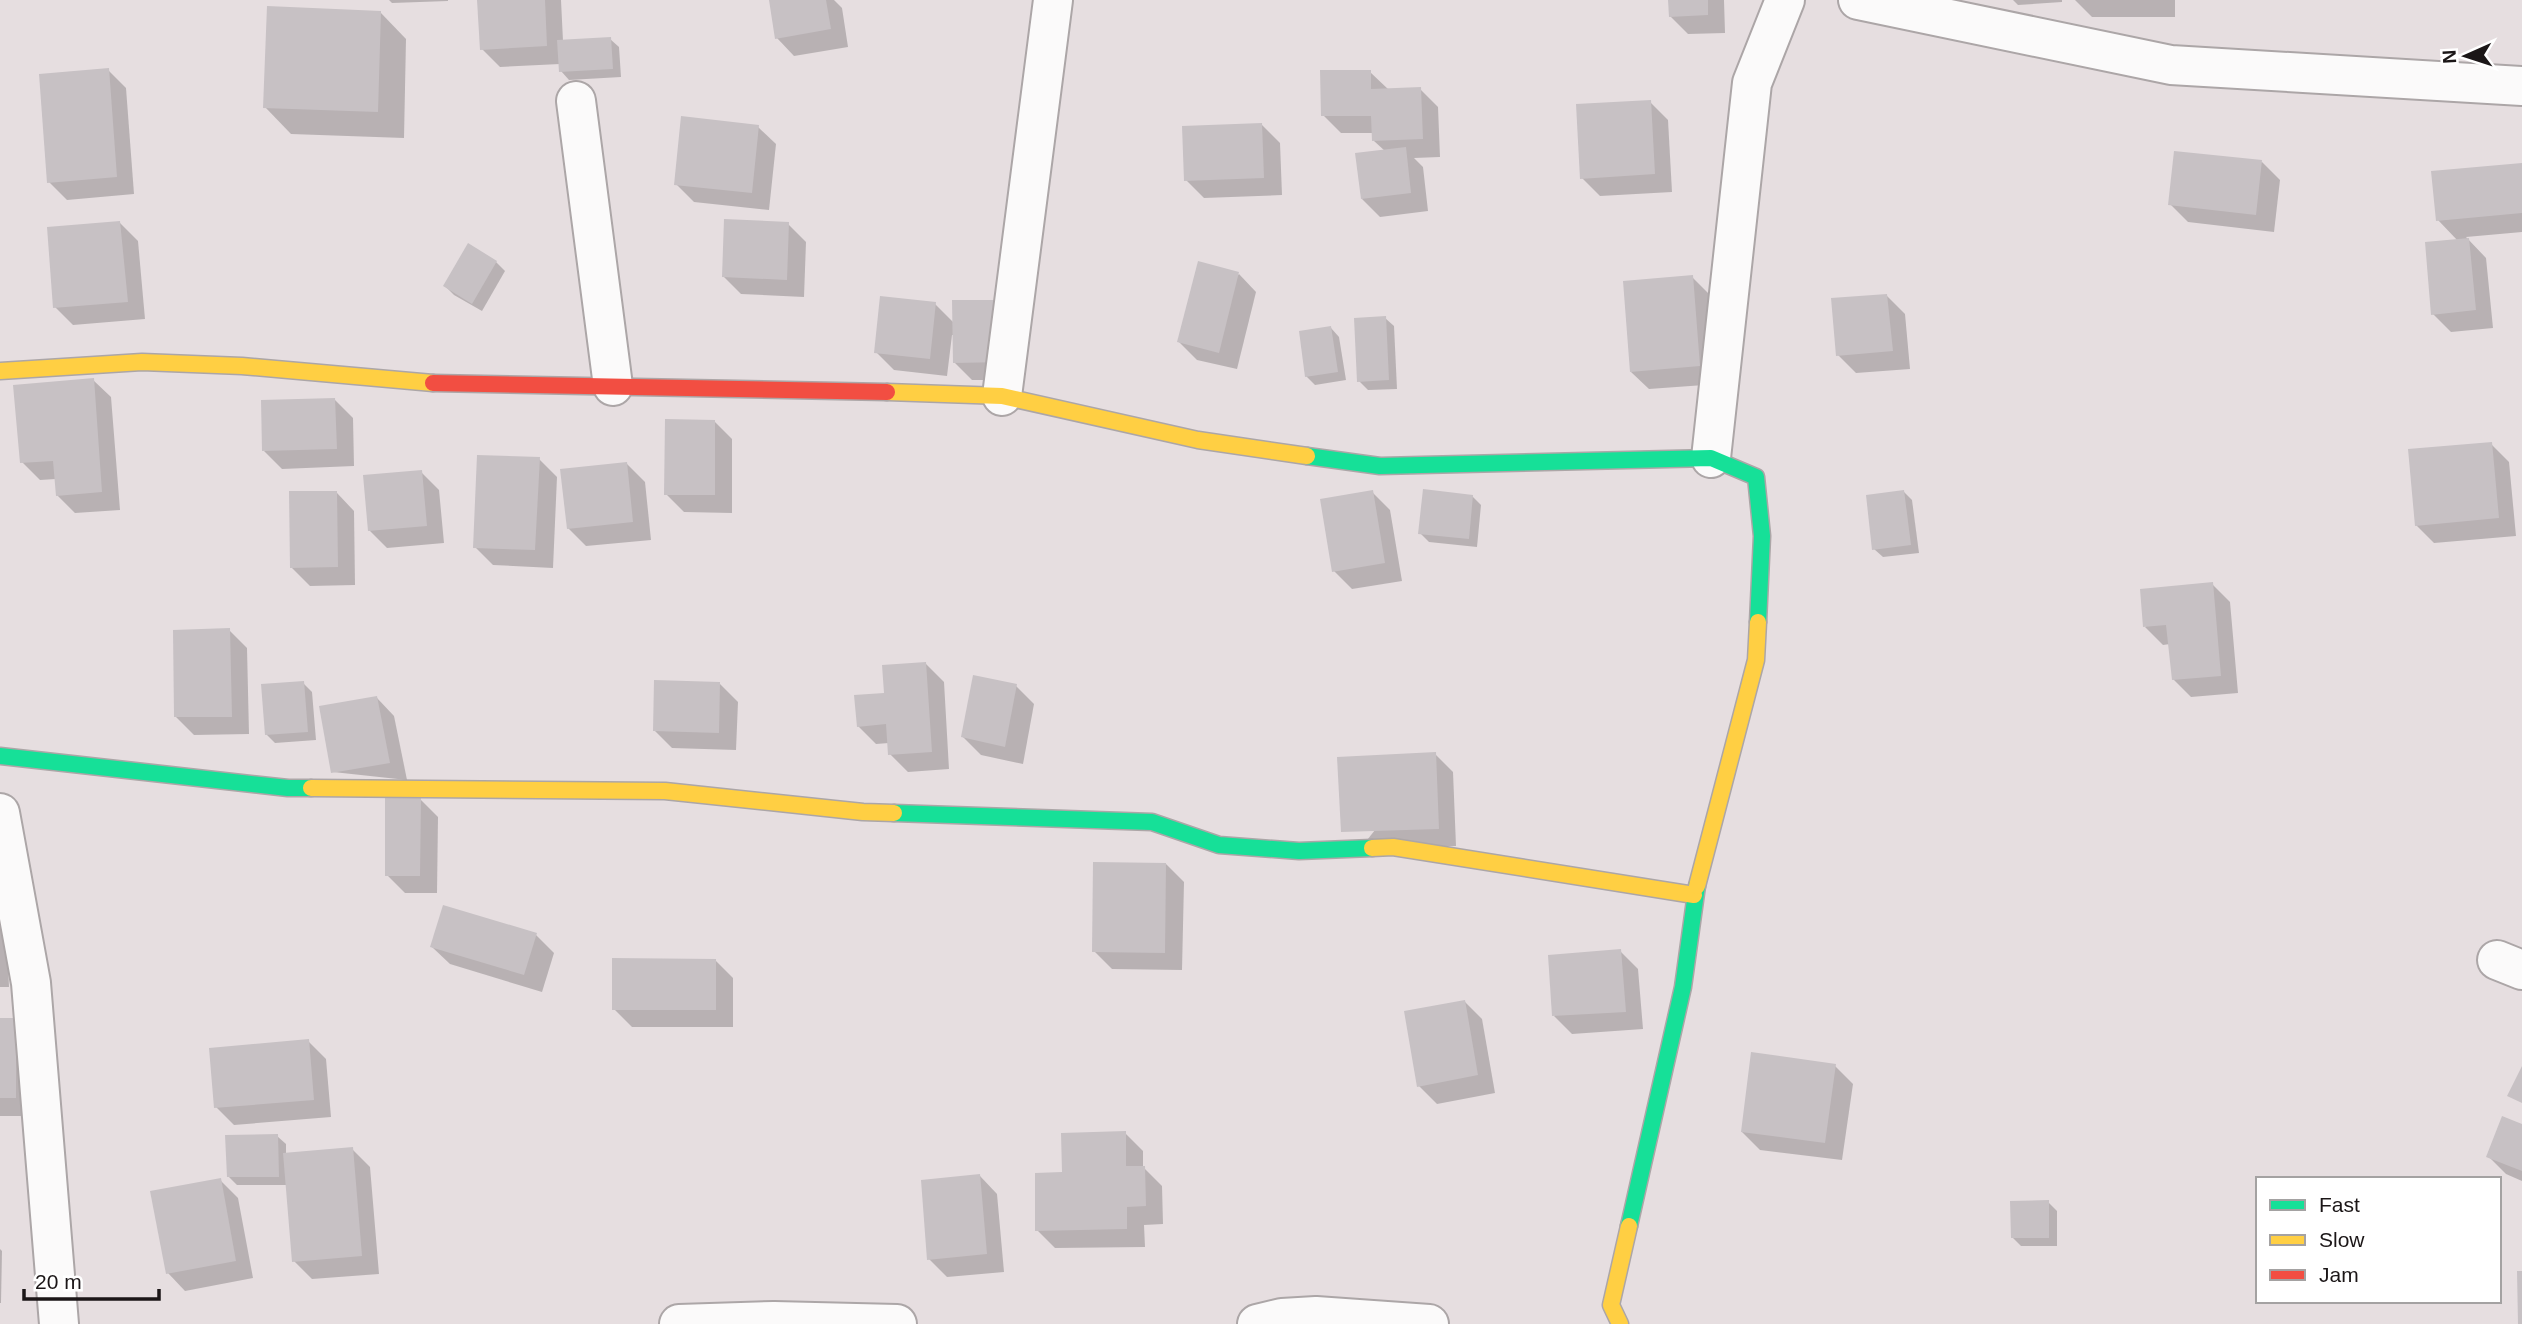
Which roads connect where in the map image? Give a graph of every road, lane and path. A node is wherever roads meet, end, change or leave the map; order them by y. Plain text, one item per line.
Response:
1 (1053, 0) edge
2 (1785, 0) edge
3 (1858, 0) edge
4 (2522, 86) edge
5 (576, 101) dead end
6 (0, 371) edge
7 (613, 386) junction
8 (1002, 396) junction
9 (1710, 458) junction
10 (0, 756) edge
11 (0, 813) edge
12 (1694, 895) junction
13 (59, 1324) edge
14 (679, 1324) edge
15 (897, 1324) edge
16 (1256, 1324) edge
17 (1429, 1324) edge
18 (1620, 1324) edge

1 - 8 street
2 - 9 street
3 - 4 street
5 - 7 street
6 - 7 street
7 - 8 street
8 - 9 street
9 - 12 street
10 - 12 street
11 - 13 street
12 - 18 street
14 - 15 street
16 - 17 street

